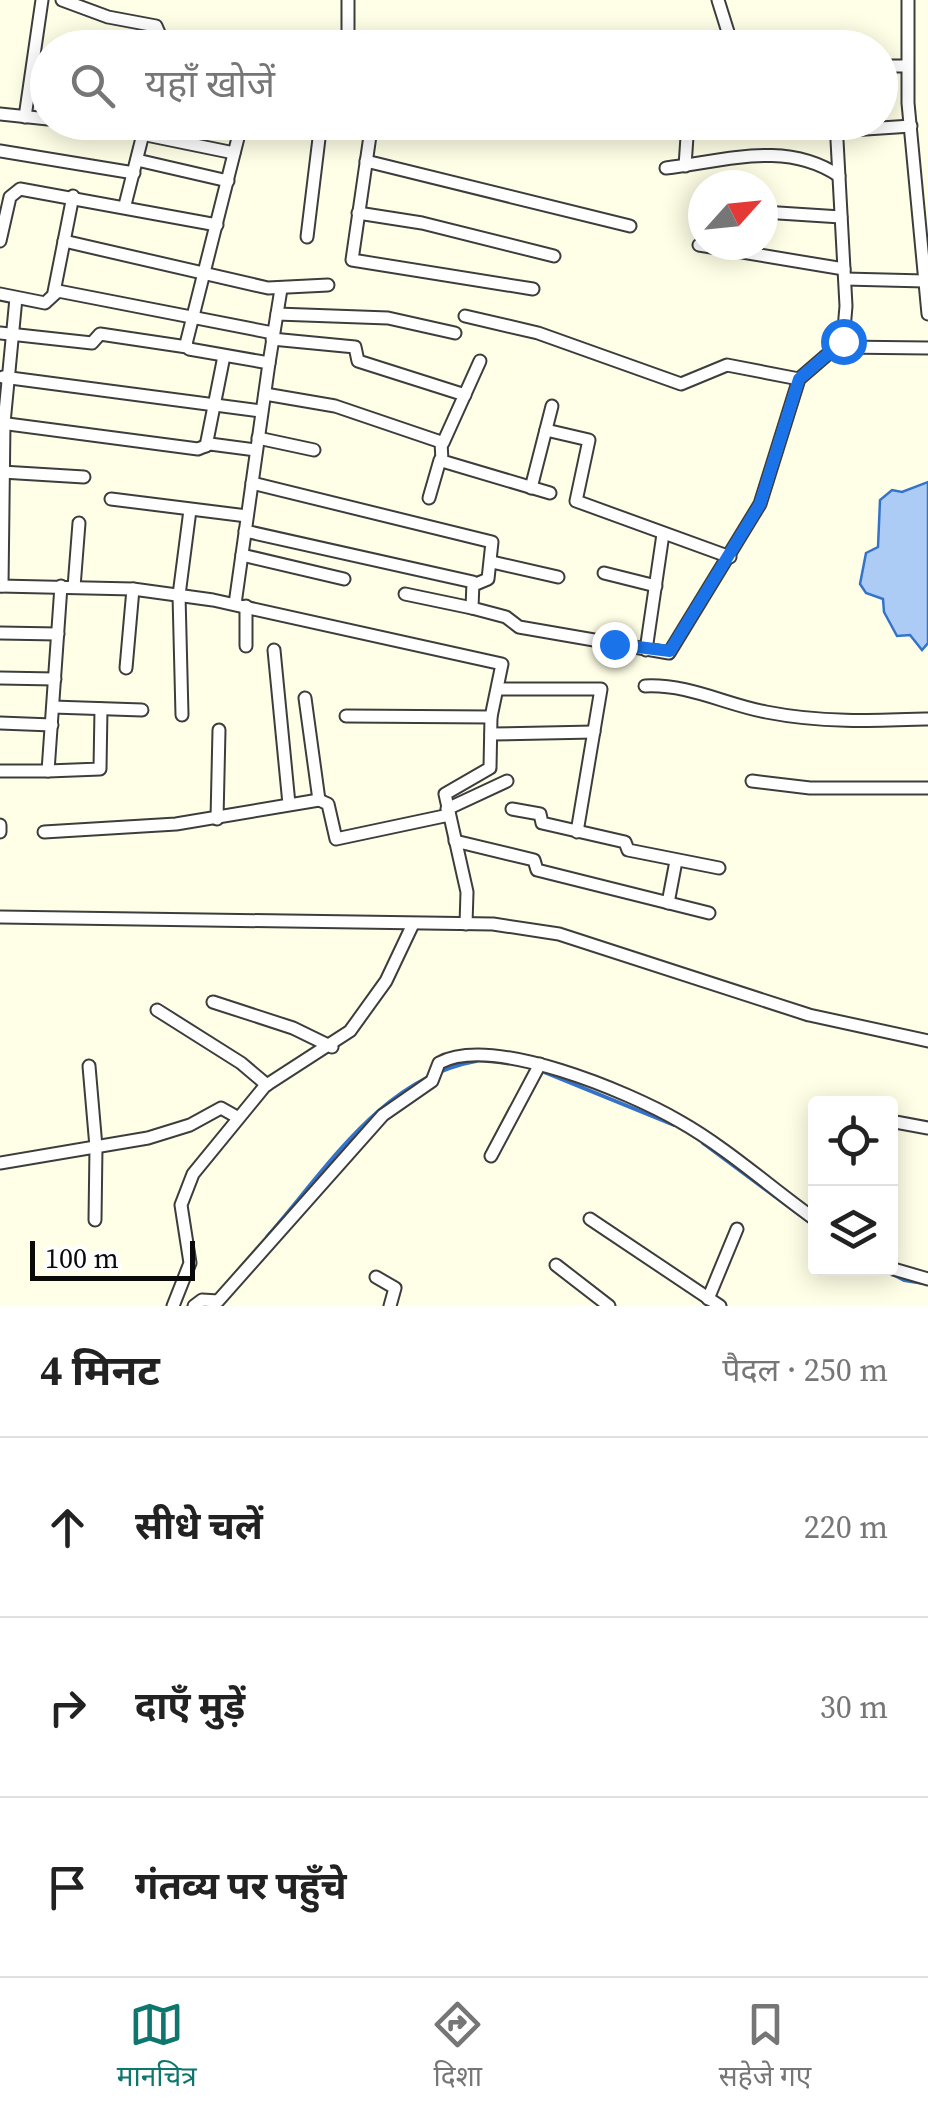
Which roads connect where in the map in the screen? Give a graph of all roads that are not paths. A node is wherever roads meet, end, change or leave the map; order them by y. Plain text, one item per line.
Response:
1 (42, 0) edge
2 (62, 0) edge
3 (348, 0) edge
4 (718, 0) edge
5 (908, 0) edge
6 (38, 30) edge
7 (158, 30) edge
8 (348, 30) edge
9 (727, 30) edge
10 (898, 66) edge
11 (907, 66) junction
12 (30, 83) edge
13 (0, 114) edge
14 (25, 117) junction
15 (30, 117) edge
16 (898, 126) edge
17 (911, 126) junction
18 (142, 140) edge
19 (172, 140) edge
20 (237, 140) edge
21 (319, 140) edge
22 (369, 140) edge
23 (687, 140) edge
24 (837, 140) edge
25 (0, 151) edge
26 (234, 153) junction
27 (366, 161) junction
28 (136, 166) junction
29 (685, 166) junction
30 (666, 168) dead end
31 (839, 176) junction
32 (228, 181) junction
33 (73, 196) junction
34 (5, 199) edge
35 (125, 206) junction
36 (358, 213) junction
37 (778, 213) edge
38 (841, 217) junction
39 (217, 225) junction
40 (630, 226) dead end
41 (307, 237) dead end
42 (0, 241) edge
43 (64, 241) junction
44 (554, 256) dead end
45 (774, 260) edge
46 (204, 272) junction
47 (844, 274) junction
48 (926, 282) junction
49 (328, 285) dead end
50 (281, 289) junction
51 (532, 289) dead end
52 (54, 292) junction
53 (0, 294) edge
54 (16, 298) junction
55 (276, 314) junction
56 (928, 314) edge
57 (465, 316) dead end
58 (192, 318) junction
59 (455, 332) dead end
60 (6, 334) edge
61 (273, 336) junction
62 (840, 347) junction
63 (187, 348) junction
64 (928, 348) edge
65 (224, 356) junction
66 (480, 361) dead end
67 (269, 363) junction
68 (4, 377) edge
69 (799, 379) junction
70 (265, 394) junction
71 (465, 394) junction
72 (212, 404) junction
73 (552, 406) dead end
74 (261, 411) junction
75 (2, 423) edge
76 (546, 430) junction
77 (444, 443) junction
78 (257, 444) junction
79 (206, 446) junction
80 (314, 450) dead end
81 (440, 460) junction
82 (2, 472) edge
83 (84, 477) dead end
84 (252, 483) junction
85 (531, 488) junction
86 (550, 493) dead end
87 (429, 498) dead end
88 (111, 499) dead end
89 (190, 510) junction
90 (247, 516) junction
91 (79, 523) dead end
92 (246, 531) junction
93 (663, 534) junction
94 (242, 555) junction
95 (730, 557) junction
96 (492, 562) junction
97 (604, 573) dead end
98 (558, 576) dead end
99 (344, 579) dead end
100 (476, 584) junction
101 (1, 586) edge
102 (656, 586) junction
103 (68, 587) junction
104 (134, 589) junction
105 (405, 594) dead end
106 (179, 595) junction
107 (241, 605) junction
108 (472, 608) junction
109 (0, 633) edge
110 (58, 634) junction
111 (246, 646) dead end
112 (274, 650) dead end
113 (646, 650) junction
114 (126, 668) dead end
115 (0, 678) edge
116 (55, 679) junction
117 (646, 686) dead end
118 (498, 689) junction
119 (306, 698) dead end
120 (53, 707) junction
121 (102, 709) junction
122 (142, 710) dead end
123 (182, 714) dead end
124 (346, 716) dead end
125 (492, 717) junction
126 (928, 719) edge
127 (0, 723) edge
128 (52, 726) junction
129 (220, 730) dead end
130 (594, 732) junction
131 (491, 734) junction
132 (0, 770) edge
133 (48, 771) junction
134 (507, 781) dead end
135 (752, 781) dead end
136 (928, 788) edge
137 (319, 800) junction
138 (288, 804) junction
139 (512, 809) dead end
140 (448, 812) junction
141 (218, 819) junction
142 (44, 832) dead end
143 (577, 832) junction
144 (455, 841) junction
145 (676, 861) junction
146 (719, 868) dead end
147 (668, 903) junction
148 (709, 913) dead end
149 (0, 917) edge
150 (413, 924) junction
151 (466, 924) junction
152 (213, 1002) dead end
153 (157, 1010) dead end
154 (928, 1041) edge
155 (332, 1047) junction
156 (89, 1066) dead end
157 (538, 1068) junction
158 (266, 1085) junction
159 (237, 1117) junction
160 (898, 1122) edge
161 (928, 1128) edge
162 (96, 1147) junction
163 (491, 1156) dead end
164 (0, 1163) edge
165 (808, 1214) edge
166 (95, 1220) dead end
167 (590, 1220) dead end
168 (737, 1229) dead end
169 (556, 1265) dead end
170 (898, 1270) edge
171 (376, 1278) dead end
172 (928, 1279) edge
173 (708, 1299) junction
174 (173, 1306) edge
175 (194, 1306) edge
176 (390, 1306) edge
177 (609, 1306) edge
178 (720, 1306) edge

1 - 6 street
2 - 7 street
3 - 8 street
4 - 9 street
5 - 11 street
10 - 11 street
11 - 17 street
12 - 14 street
13 - 14 street
14 - 15 street
16 - 17 street
17 - 48 street
18 - 28 street
19 - 26 street
20 - 26 street
21 - 41 street
22 - 27 street
23 - 29 street
24 - 31 street
25 - 28 street
26 - 32 street
27 - 36 street
27 - 40 street
28 - 32 street
28 - 35 street
29 - 30 street
29 - 31 street
31 - 38 street
32 - 39 street
33 - 34 street
33 - 35 street
33 - 43 street
34 - 42 street
35 - 39 street
36 - 44 street
36 - 51 street
37 - 38 street
38 - 47 street
39 - 46 street
43 - 46 street
43 - 52 street
45 - 47 street
46 - 50 street
46 - 58 street
47 - 48 street
47 - 62 street
48 - 56 street
49 - 50 street
50 - 55 street
52 - 54 street
52 - 58 street
53 - 54 street
54 - 60 street
55 - 59 street
55 - 61 street
57 - 69 street
58 - 61 street
58 - 63 street
60 - 63 street
60 - 68 street
61 - 67 street
61 - 71 street
62 - 64 street
62 - 69 street
63 - 65 street
65 - 67 street
65 - 72 street
66 - 71 street
67 - 70 street
68 - 72 street
68 - 75 street
69 - 95 street
70 - 74 street
70 - 77 street
71 - 77 street
72 - 74 street
72 - 79 street
73 - 76 street
74 - 78 street
75 - 79 street
75 - 82 street
76 - 85 street
76 - 93 street
77 - 81 street
78 - 79 street
78 - 80 street
78 - 84 street
81 - 85 street
81 - 87 street
82 - 83 street
82 - 101 street
84 - 90 street
84 - 96 street
85 - 86 street
88 - 89 street
89 - 90 street
89 - 106 street
90 - 92 street
91 - 103 street
92 - 94 street
92 - 100 street
93 - 95 street
93 - 102 street
94 - 99 street
94 - 107 street
95 - 113 street
96 - 98 street
96 - 100 street
97 - 102 street
100 - 108 street
101 - 103 street
102 - 113 street
103 - 104 street
103 - 110 street
104 - 106 street
104 - 114 street
105 - 108 street
106 - 107 street
106 - 123 street
107 - 111 street
107 - 118 street
108 - 113 street
109 - 110 street
110 - 116 street
112 - 138 street
115 - 116 street
116 - 120 street
117 - 126 street
118 - 125 street
118 - 130 street
119 - 137 street
120 - 121 street
120 - 128 street
121 - 122 street
121 - 133 street
124 - 125 street
125 - 131 street
127 - 128 street
128 - 133 street
129 - 141 street
130 - 131 street
130 - 143 street
131 - 140 street
132 - 133 street
134 - 140 street
135 - 136 street
137 - 138 street
137 - 140 street
138 - 141 street
139 - 143 street
140 - 144 street
141 - 142 street
143 - 145 street
144 - 147 street
144 - 151 street
145 - 146 street
145 - 147 street
147 - 148 street
149 - 150 street
150 - 151 street
150 - 155 street
151 - 154 street
152 - 155 street
153 - 158 street
155 - 158 street
156 - 162 street
157 - 163 street
157 - 165 street
157 - 175 street
158 - 159 street
159 - 162 street
159 - 174 street
160 - 161 street
162 - 164 street
162 - 166 street
167 - 173 street
168 - 173 street
169 - 177 street
170 - 172 street
171 - 176 street
173 - 178 street

